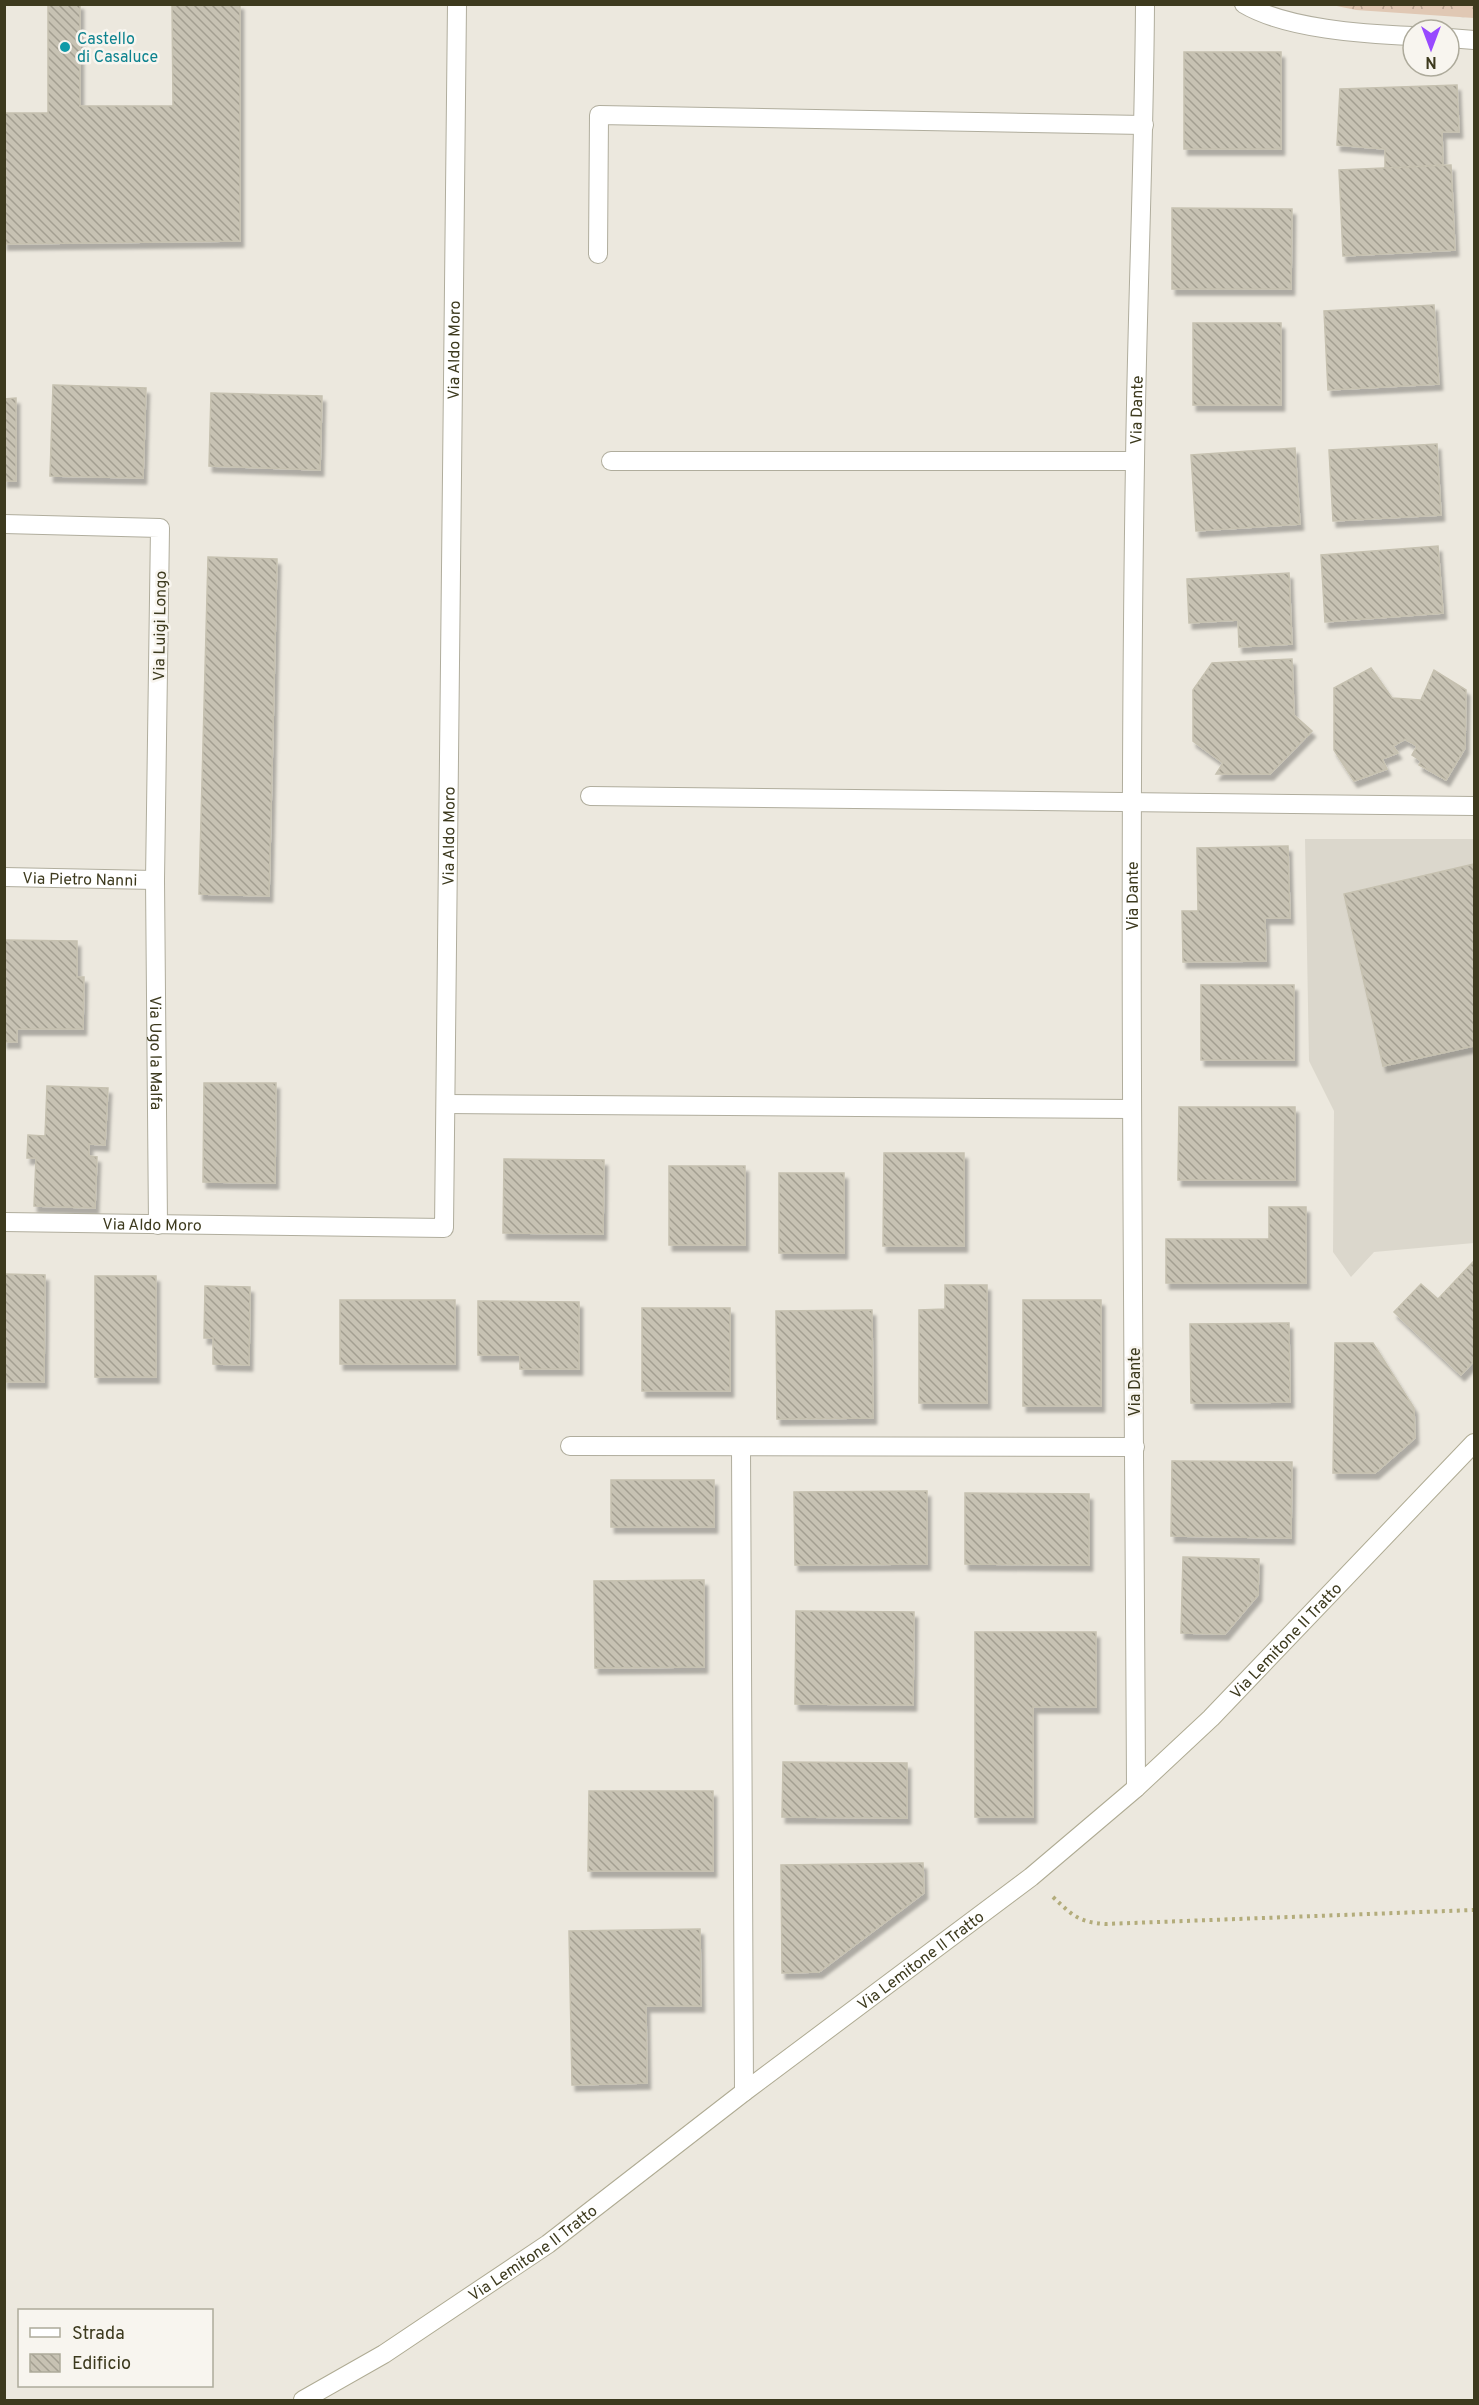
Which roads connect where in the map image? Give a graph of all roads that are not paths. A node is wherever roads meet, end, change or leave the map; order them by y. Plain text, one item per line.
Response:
1 (457, 4) edge
2 (1145, 4) edge
3 (1244, 4) edge
4 (1401, 35) edge
5 (1144, 125) junction
6 (598, 254) dead end
7 (610, 461) dead end
8 (1135, 461) junction
9 (4, 524) edge
10 (590, 796) dead end
11 (1134, 802) junction
12 (1474, 806) edge
13 (4, 876) edge
14 (155, 880) junction
15 (447, 1104) junction
16 (1132, 1108) junction
17 (4, 1222) edge
18 (158, 1225) junction
19 (1474, 1443) edge
20 (570, 1446) dead end
21 (741, 1447) junction
22 (1135, 1447) junction
23 (1136, 1788) junction
24 (744, 2092) junction
25 (303, 2400) edge

1 - 15 street, Via Aldo Moro
2 - 5 street, Via Dante
3 - 4 street
5 - 6 street
5 - 8 street, Via Dante
7 - 8 street
8 - 11 street, Via Dante
9 - 14 street, Via Luigi Longo
10 - 11 street
11 - 12 street
11 - 16 street, Via Dante
13 - 14 street, Via Pietro Nanni
14 - 18 street, Via Ugo la Malfa
15 - 16 street
15 - 18 street, Via Aldo Moro
16 - 22 street, Via Dante
17 - 18 street, Via Aldo Moro
19 - 23 street, Via Lemitone II Tratto
20 - 21 street
21 - 22 street
21 - 24 street
22 - 23 street, Via Dante
23 - 24 street, Via Lemitone II Tratto
24 - 25 street, Via Lemitone II Tratto

